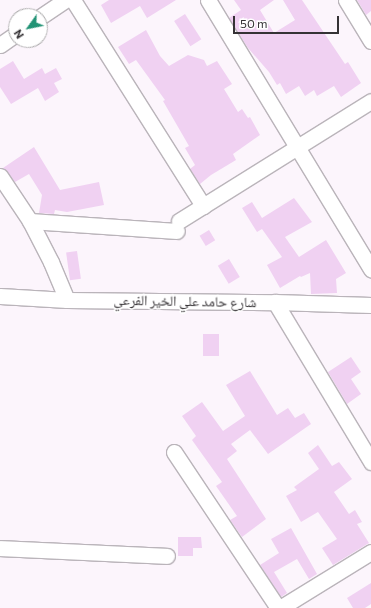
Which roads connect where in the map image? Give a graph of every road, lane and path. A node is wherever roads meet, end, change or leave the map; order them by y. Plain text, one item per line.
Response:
1 (65, 0) edge
2 (73, 0) edge
3 (208, 0) edge
4 (346, 0) edge
5 (48, 12) edge
6 (371, 41) edge
7 (371, 101) edge
8 (297, 147) junction
9 (0, 176) edge
10 (203, 206) junction
11 (30, 221) junction
12 (371, 269) edge
13 (0, 296) edge
14 (67, 300) junction
15 (275, 302) junction
16 (371, 305) edge
17 (174, 452) dead end
18 (371, 462) edge
19 (0, 548) edge
20 (371, 552) edge
21 (167, 556) dead end
22 (279, 608) edge

1 - 5 street
2 - 10 street
3 - 8 street
4 - 6 street
7 - 8 street
8 - 10 street
8 - 12 street
9 - 11 street
10 - 11 street
11 - 14 street
13 - 14 street, شارع حامد علي الخير الفرعي
14 - 15 street, شارع حامد علي الخير الفرعي
15 - 16 street, شارع حامد علي الخير الفرعي
15 - 18 street
17 - 22 street
19 - 21 street
20 - 22 street

